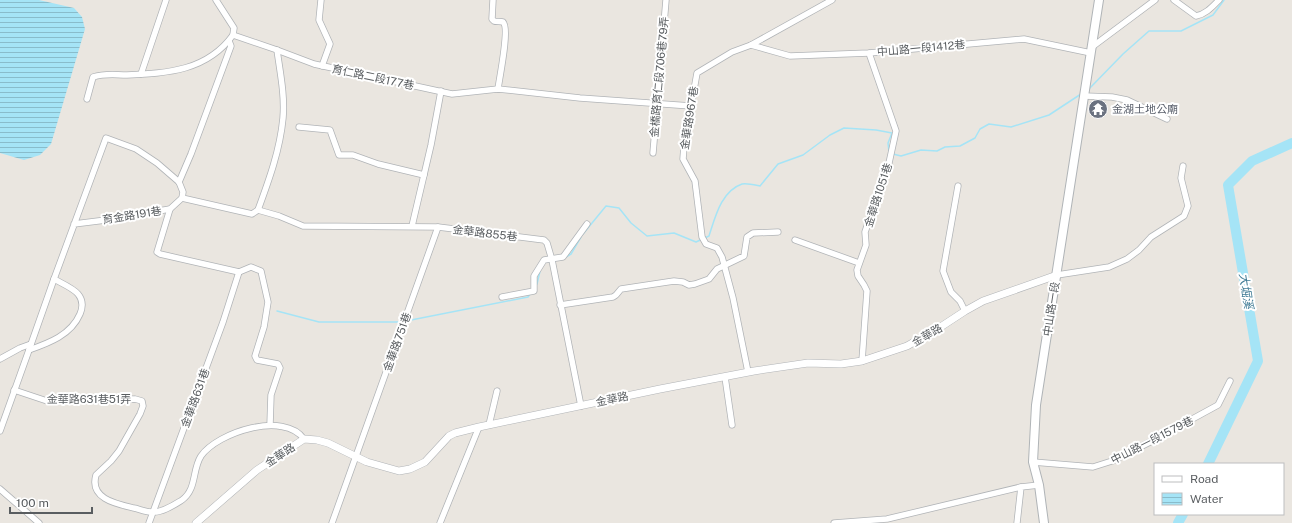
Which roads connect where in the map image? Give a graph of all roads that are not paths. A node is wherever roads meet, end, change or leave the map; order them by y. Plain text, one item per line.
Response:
1 (166, 0) edge
2 (216, 0) edge
3 (321, 0) edge
4 (493, 0) edge
5 (666, 0) edge
6 (832, 0) edge
7 (1099, 0) edge
8 (1155, 0) edge
9 (1174, 0) edge
10 (1219, 0) edge
11 (233, 35) junction
12 (229, 41) junction
13 (751, 45) junction
14 (277, 50) junction
15 (1092, 50) junction
16 (869, 53) junction
17 (322, 66) junction
18 (142, 74) junction
19 (498, 89) junction
20 (441, 91) junction
21 (1084, 96) junction
22 (87, 99) dead end
23 (657, 104) junction
24 (691, 106) junction
25 (1167, 119) dead end
26 (299, 127) dead end
27 (653, 153) dead end
28 (1183, 166) dead end
29 (424, 175) junction
30 (180, 182) junction
31 (958, 186) dead end
32 (182, 198) junction
33 (170, 209) junction
34 (258, 210) junction
35 (74, 224) junction
36 (587, 224) dead end
37 (412, 226) junction
38 (438, 227) junction
39 (778, 232) dead end
40 (795, 240) dead end
41 (552, 261) junction
42 (859, 263) junction
43 (723, 265) junction
44 (239, 272) junction
45 (1057, 275) junction
46 (54, 279) junction
47 (502, 297) dead end
48 (560, 306) junction
49 (965, 311) junction
50 (31, 344) junction
51 (29, 350) junction
52 (0, 358) edge
53 (862, 361) junction
54 (748, 372) junction
55 (725, 377) junction
56 (1230, 381) dead end
57 (14, 390) junction
58 (497, 391) dead end
59 (581, 406) junction
60 (270, 425) junction
61 (489, 425) junction
62 (732, 425) dead end
63 (480, 427) junction
64 (0, 431) edge
65 (304, 440) junction
66 (356, 456) junction
67 (1033, 462) junction
68 (1039, 485) junction
69 (1021, 487) junction
70 (0, 489) edge
71 (152, 512) junction
72 (39, 523) edge
73 (148, 523) edge
74 (196, 523) edge
75 (332, 523) edge
76 (440, 523) edge
77 (834, 523) edge
78 (1016, 523) edge
79 (1044, 523) edge

1 - 18 street
2 - 11 street
3 - 17 street
4 - 19 street
5 - 23 street, 金橋路育仁段706巷79弄
6 - 13 street, 金華路967巷
7 - 15 main road
8 - 15 street
9 - 10 street
11 - 12 street
11 - 14 street, 育仁路二段177巷
12 - 18 street
12 - 30 street
13 - 16 street, 中山路一段1412巷
13 - 24 street, 金華路967巷
14 - 17 street, 育仁路二段177巷
14 - 34 street
15 - 16 street, 中山路一段1412巷
15 - 21 main road, 中山路一段
16 - 42 street, 金華路1051巷
17 - 20 street, 育仁路二段177巷
18 - 22 street
19 - 20 street, 育仁路二段177巷
19 - 23 street, 育仁路二段177巷
20 - 29 street
21 - 25 street
21 - 45 main road, 中山路一段
23 - 24 street, 育仁路二段177巷
23 - 27 street, 金橋路育仁段706巷79弄
24 - 43 street, 金華路967巷
26 - 29 street
28 - 45 street
29 - 37 street
30 - 32 street
30 - 35 street
31 - 49 street
32 - 33 street, 育金路191巷
32 - 34 street, 金華路855巷
33 - 35 street, 育金路191巷
33 - 44 street
34 - 37 street, 金華路855巷
35 - 46 street
36 - 41 street
37 - 38 street, 金華路855巷
38 - 41 street, 金華路855巷
38 - 66 street, 金華路751巷
39 - 43 street
40 - 42 street
41 - 47 street
41 - 48 street, 金華路855巷
42 - 53 street, 金華路1051巷
43 - 48 street
43 - 54 street, 金華路967巷
44 - 60 street
44 - 71 street, 金華路631巷
45 - 49 street, 金華路
45 - 67 main road, 中山路一段
46 - 50 street
46 - 51 street
48 - 59 street, 金華路855巷
49 - 53 street, 金華路
50 - 51 street
50 - 52 street
51 - 57 street
53 - 54 street, 金華路
54 - 55 street, 金華路
55 - 59 street, 金華路
55 - 62 street
56 - 67 street, 中山路一段1579巷
57 - 64 street
57 - 71 street, 金華路631巷51弄
58 - 61 street
59 - 61 street, 金華路
60 - 65 street
60 - 71 street
61 - 63 street, 金華路
63 - 66 street, 金華路
63 - 76 street
65 - 66 street, 金華路
65 - 74 street, 金華路
66 - 75 street, 金華路751巷
67 - 68 main road, 中山路一段
68 - 69 street
68 - 79 main road, 中山路一段
69 - 77 street
69 - 78 street
70 - 72 street
71 - 73 street, 金華路631巷

